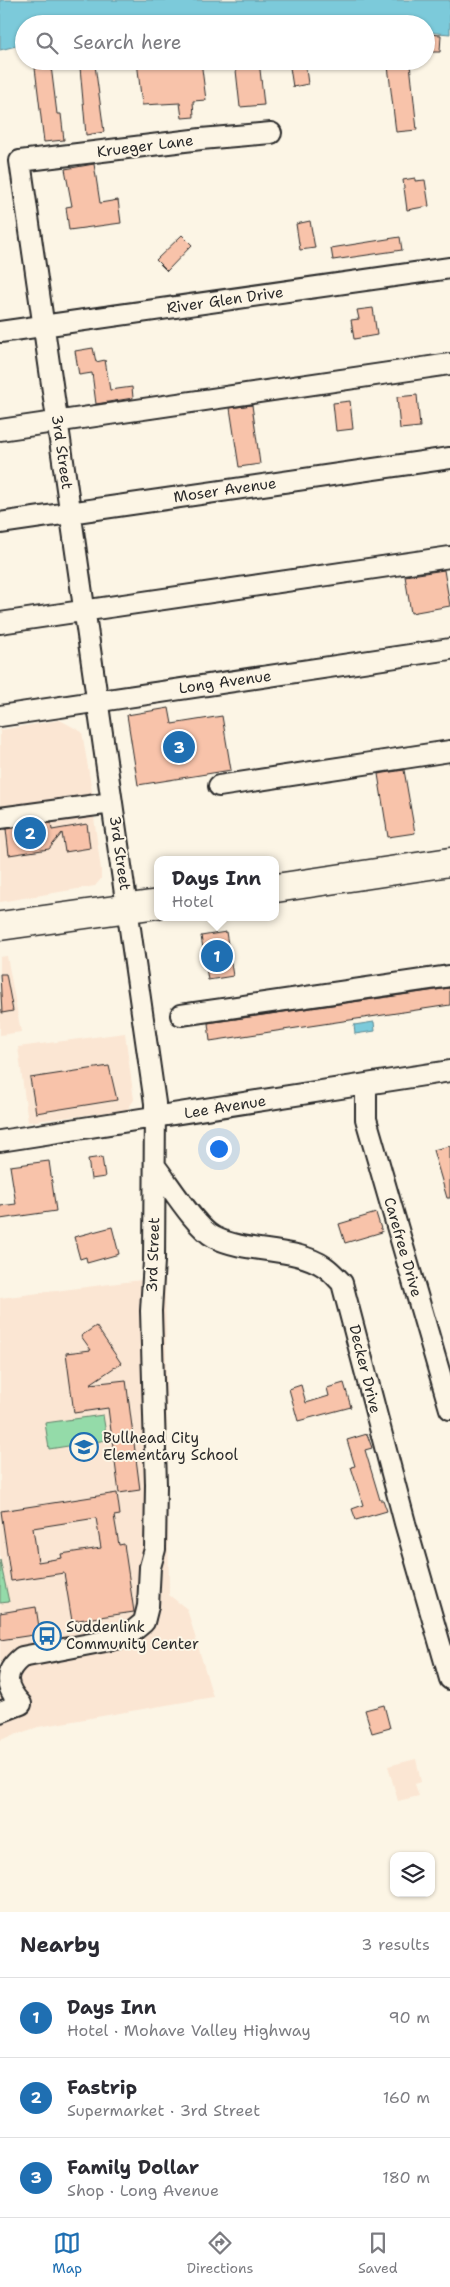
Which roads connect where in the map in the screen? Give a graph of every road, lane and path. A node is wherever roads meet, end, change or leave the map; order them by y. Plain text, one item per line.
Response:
1 (271, 133) dead end
2 (20, 161) joint
3 (450, 268) edge
4 (44, 326) junction
5 (0, 332) edge
6 (450, 364) edge
7 (58, 421) junction
8 (0, 430) edge
9 (450, 458) edge
10 (70, 512) junction
11 (0, 523) edge
12 (450, 557) edge
13 (85, 611) junction
14 (0, 623) edge
15 (450, 648) edge
16 (98, 701) junction
17 (0, 716) edge
18 (450, 751) edge
19 (219, 786) dead end
20 (112, 802) junction
21 (0, 818) edge
22 (450, 862) edge
23 (279, 888) edge
24 (154, 905) edge
25 (128, 908) junction
26 (0, 926) edge
27 (450, 976) edge
28 (181, 1014) dead end
29 (450, 1071) edge
30 (366, 1084) junction
31 (154, 1118) junction
32 (0, 1141) edge
33 (156, 1166) junction
34 (450, 1409) edge
35 (450, 1679) edge
36 (0, 1712) edge

1 - 2 street, Krueger Lane
2 - 4 street, 3rd Street
3 - 4 street, River Glen Drive
4 - 5 street, River Glen Drive
4 - 7 street, 3rd Street
6 - 7 street
7 - 8 street
7 - 10 street, 3rd Street
9 - 10 street, Moser Avenue
10 - 11 street, Moser Avenue
10 - 13 street, 3rd Street
12 - 13 street
13 - 14 street
13 - 16 street, 3rd Street
15 - 16 street, Long Avenue
16 - 17 street, Long Avenue
16 - 20 street, 3rd Street
18 - 19 street
20 - 21 street
20 - 25 street, 3rd Street
22 - 23 highway
24 - 25 highway
25 - 26 highway
25 - 31 street, 3rd Street
27 - 28 street
29 - 30 street, Lee Avenue
30 - 31 street, Lee Avenue
30 - 34 street, Carefree Drive
31 - 32 street, Lee Avenue
31 - 33 street, 3rd Street
33 - 35 street, Decker Drive
33 - 36 street, 3rd Street

